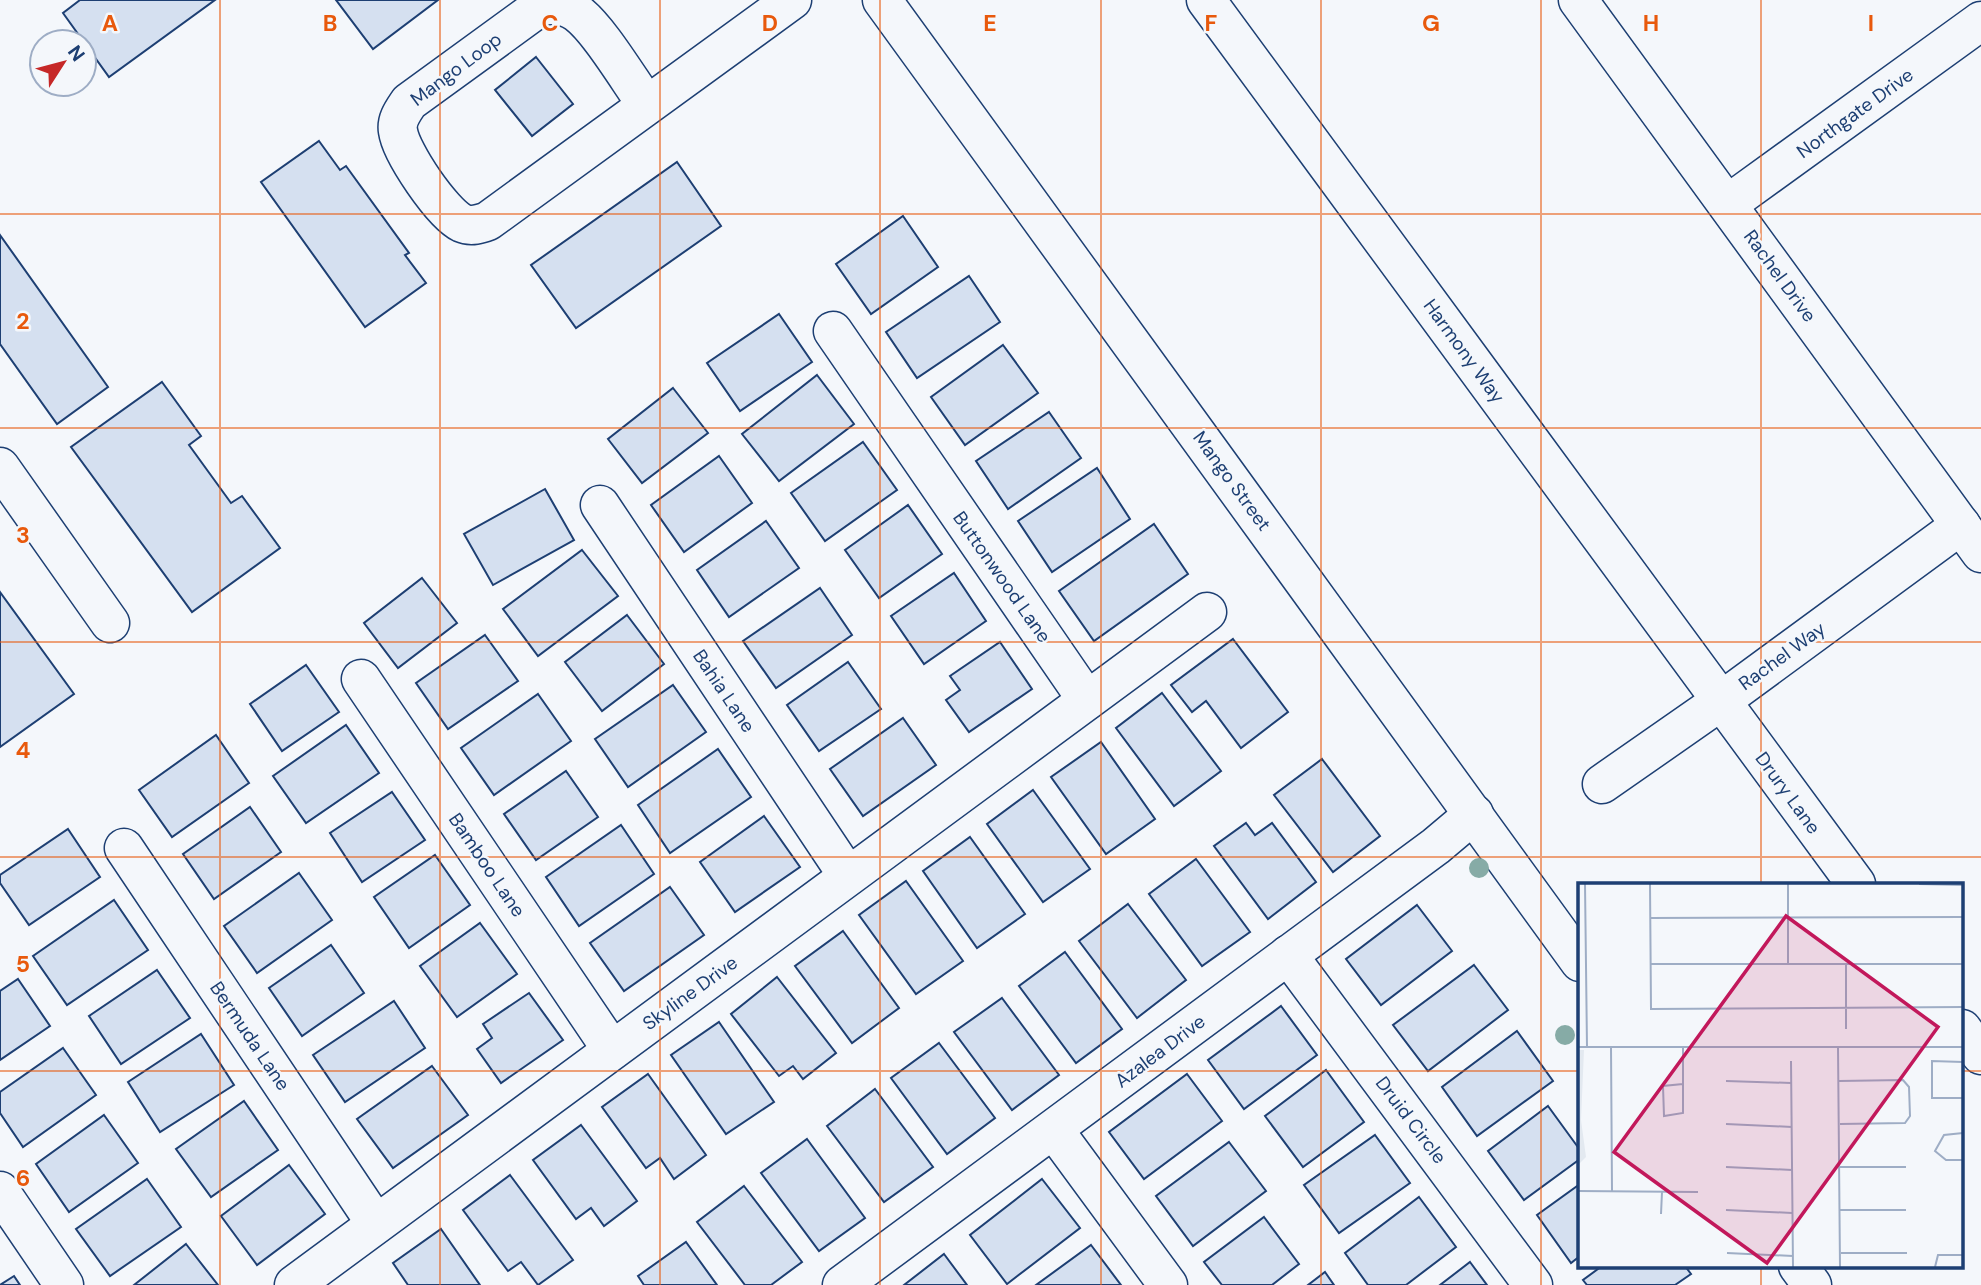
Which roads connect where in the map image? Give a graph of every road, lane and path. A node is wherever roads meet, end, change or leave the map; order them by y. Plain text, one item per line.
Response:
1 (792, 0) edge
2 (882, 0) edge
3 (1206, 0) edge
4 (1578, 0) edge
5 (1967, 0) edge
6 (1981, 20) edge
7 (647, 105) junction
8 (1728, 204) junction
9 (833, 331) dead end
10 (0, 467) edge
11 (600, 505) dead end
12 (1971, 539) edge
13 (1207, 612) dead end
14 (110, 623) dead end
15 (361, 679) dead end
16 (1087, 700) junction
17 (1721, 701) junction
18 (1602, 784) dead end
19 (1474, 814) junction
20 (124, 848) dead end
21 (848, 876) junction
22 (1855, 883) edge
23 (1288, 955) junction
24 (1578, 959) edge
25 (1964, 1032) edge
26 (612, 1050) junction
27 (1981, 1055) edge
28 (1054, 1130) junction
29 (0, 1191) edge
30 (376, 1224) junction
31 (1799, 1268) edge
32 (64, 1285) edge
33 (293, 1285) edge
34 (842, 1285) edge
35 (1168, 1285) edge
36 (1533, 1285) edge
37 (1812, 1285) edge

1 - 7 street, Mango Loop
2 - 19 street, Mango Street
3 - 17 street, Harmony Way
4 - 8 street, Rachel Drive
5 - 6 street
6 - 8 street, Northgate Drive
7 - 7 street, Mango Loop
8 - 12 street, Rachel Drive
9 - 16 street, Buttonwood Lane
10 - 14 street
11 - 21 street, Bahia Lane
12 - 17 street, Rachel Way
13 - 16 street
15 - 26 street, Bamboo Lane
16 - 21 street, Skyline Drive
17 - 18 street, Rachel Way
17 - 22 street, Drury Lane
19 - 23 street, Azalea Drive
19 - 24 street, Mango Street
20 - 30 street, Bermuda Lane
21 - 26 street, Skyline Drive
23 - 28 street, Azalea Drive
23 - 36 street, Druid Circle
25 - 27 street
26 - 30 street, Skyline Drive
28 - 34 street, Azalea Drive
28 - 35 street
29 - 32 street
30 - 33 street, Skyline Drive
31 - 37 street

